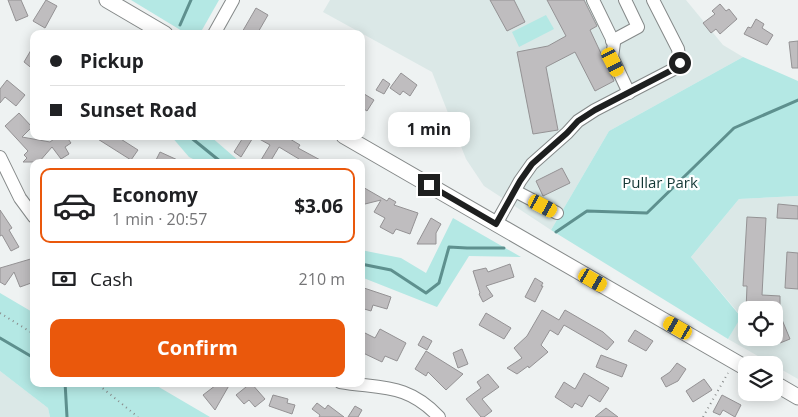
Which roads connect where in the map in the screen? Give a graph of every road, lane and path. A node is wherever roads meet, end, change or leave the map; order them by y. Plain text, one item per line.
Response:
1 (106, 0) edge
2 (233, 0) edge
3 (593, 0) edge
4 (625, 0) edge
5 (653, 0) edge
6 (158, 30) edge
7 (216, 30) edge
8 (612, 40) junction
9 (629, 92) junction
10 (351, 140) edge
11 (0, 157) edge
12 (515, 191) junction
13 (30, 212) edge
14 (557, 213) dead end
15 (496, 224) junction
16 (0, 313) edge
17 (30, 332) edge
18 (738, 362) edge
19 (738, 368) edge
20 (365, 385) edge
21 (101, 387) edge
22 (783, 388) edge
23 (798, 397) edge
24 (138, 417) edge
25 (439, 417) edge
26 (704, 417) edge

1 - 6 main road
2 - 7 street
3 - 8 street
4 - 8 street
5 - 9 street
8 - 9 street
9 - 12 street
10 - 15 main road
11 - 13 street
12 - 14 street
12 - 15 street
15 - 18 main road
16 - 17 path
19 - 26 path
20 - 25 street
21 - 24 path
22 - 23 main road

